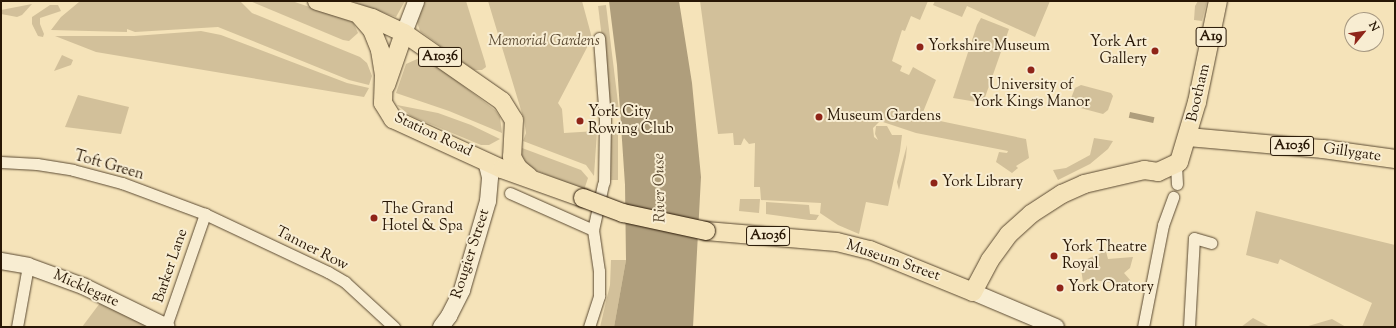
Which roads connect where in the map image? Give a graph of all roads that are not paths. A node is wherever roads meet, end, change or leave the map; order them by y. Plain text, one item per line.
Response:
1 (317, 1) edge
2 (416, 1) edge
3 (1218, 1) edge
4 (360, 16) junction
5 (404, 33) junction
6 (599, 38) dead end
7 (384, 89) junction
8 (512, 143) junction
9 (1182, 151) junction
10 (482, 158) junction
11 (1395, 159) edge
12 (1, 162) edge
13 (502, 169) junction
14 (529, 177) junction
15 (1177, 184) dead end
16 (510, 193) dead end
17 (1173, 198) dead end
18 (488, 200) junction
19 (205, 214) junction
20 (593, 230) junction
21 (711, 231) joint
22 (1210, 244) dead end
23 (1, 261) edge
24 (28, 266) junction
25 (973, 292) junction
26 (17, 327) edge
27 (165, 327) edge
28 (394, 327) edge
29 (441, 327) edge
30 (589, 327) edge
31 (1056, 327) edge
32 (1143, 327) edge
33 (1190, 327) edge

1 - 4 main road, A1036
2 - 5 street
3 - 9 main road, Bootham / A19
4 - 5 main road, A1036
4 - 7 main road, A1036
5 - 7 main road, A1036
5 - 8 main road, A1036
6 - 20 street
7 - 10 main road, Station Road / A1036
8 - 10 main road, Station Road
8 - 13 street, Rougier Street
8 - 14 main road, Station Road / A1036
9 - 11 main road, Gillygate / A1036
9 - 15 street
9 - 25 main road, A1036
10 - 13 main road, Station Road / A1036
10 - 18 street, Rougier Street
12 - 19 street, Toft Green
13 - 14 main road, Station Road / A1036
13 - 18 street, Rougier Street
14 - 21 main road, Station Road / A1036, bridge
16 - 20 street
17 - 32 street
18 - 29 street, Rougier Street
19 - 27 street, Barker Lane
19 - 28 street, Tanner Row
20 - 30 street
21 - 25 main road, Museum Street / A1036
22 - 33 street
23 - 24 street, Micklegate
24 - 26 street
24 - 27 street, Micklegate
25 - 31 street

